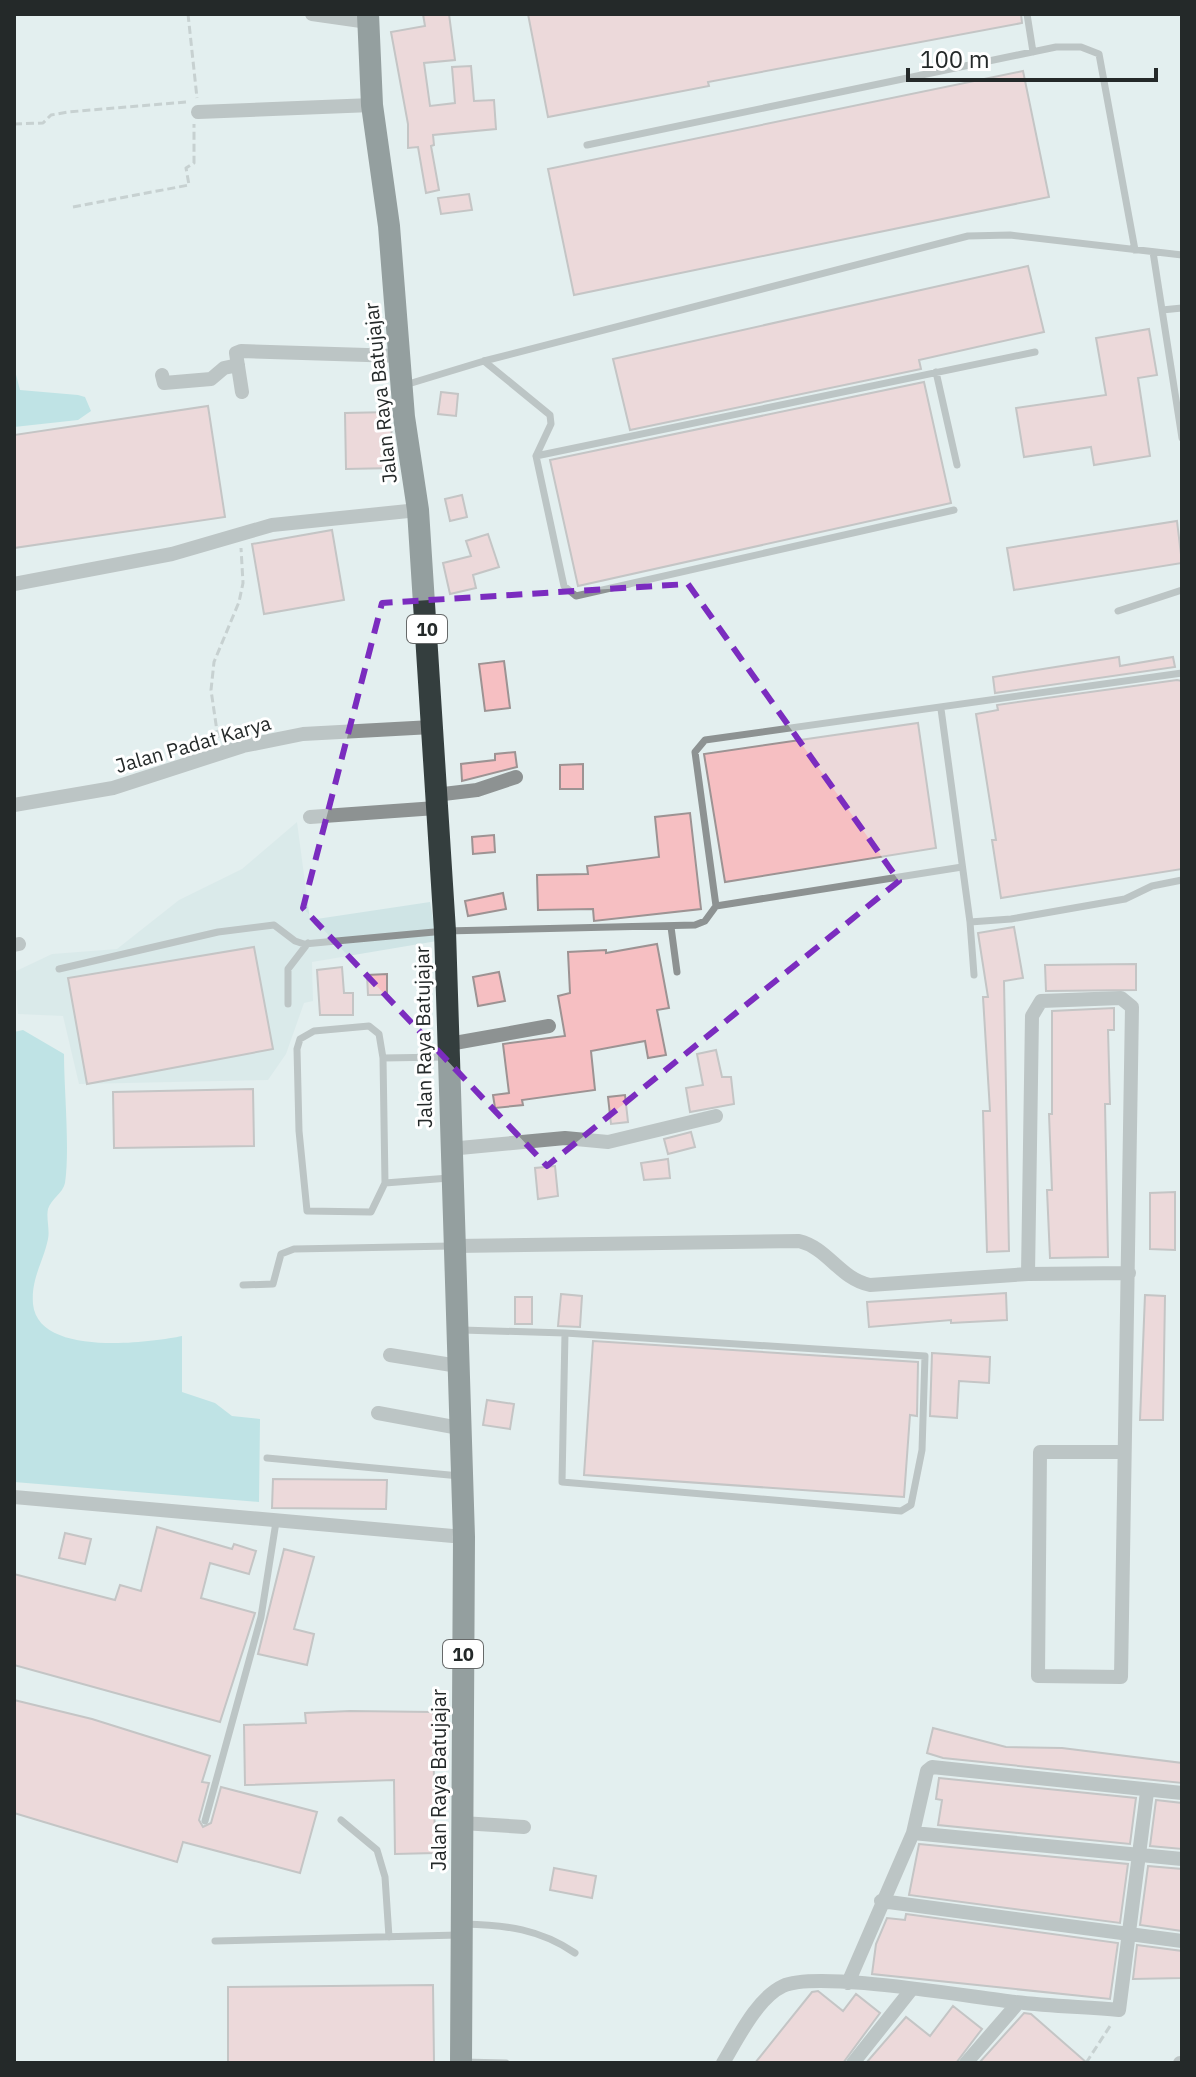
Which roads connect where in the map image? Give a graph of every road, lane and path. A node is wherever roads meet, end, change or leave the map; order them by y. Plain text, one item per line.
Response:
1 (188, 14) edge
2 (312, 14) edge
3 (1027, 14) edge
4 (368, 18) edge
5 (1033, 52) junction
6 (372, 105) junction
7 (198, 112) joint
8 (14, 124) edge
9 (587, 145) dead end
10 (73, 207) dead end
11 (1135, 250) junction
12 (1153, 252) junction
13 (1182, 255) edge
14 (1182, 308) edge
15 (1162, 310) junction
16 (1035, 352) dead end
17 (399, 356) junction
18 (484, 361) junction
19 (238, 365) junction
20 (936, 372) junction
21 (162, 375) dead end
22 (402, 386) junction
23 (242, 392) dead end
24 (1182, 438) edge
25 (536, 456) junction
26 (957, 465) dead end
27 (418, 510) junction
28 (954, 510) dead end
29 (241, 532) junction
30 (14, 584) edge
31 (1182, 590) edge
32 (1118, 611) dead end
33 (1182, 673) edge
34 (941, 709) junction
35 (432, 727) junction
36 (219, 755) junction
37 (516, 777) dead end
38 (436, 802) junction
39 (14, 805) edge
40 (310, 817) dead end
41 (962, 867) junction
42 (1182, 880) edge
43 (716, 906) junction
44 (970, 922) junction
45 (671, 927) junction
46 (445, 931) junction
47 (308, 943) junction
48 (59, 969) dead end
49 (677, 972) dead end
50 (974, 975) dead end
51 (288, 1004) dead end
52 (549, 1026) dead end
53 (448, 1051) junction
54 (383, 1058) junction
55 (716, 1116) dead end
56 (449, 1149) junction
57 (451, 1177) junction
58 (385, 1183) junction
59 (455, 1246) junction
60 (1129, 1273) junction
61 (1028, 1274) junction
62 (243, 1285) dead end
63 (457, 1329) junction
64 (565, 1333) junction
65 (390, 1355) dead end
66 (458, 1366) junction
67 (378, 1413) dead end
68 (459, 1428) junction
69 (1123, 1452) junction
70 (267, 1458) dead end
71 (462, 1476) junction
72 (14, 1497) edge
73 (276, 1522) junction
74 (464, 1537) junction
75 (1147, 1792) junction
76 (1182, 1793) edge
77 (341, 1820) dead end
78 (205, 1821) dead end
79 (462, 1823) junction
80 (524, 1827) dead end
81 (913, 1833) junction
82 (1140, 1856) junction
83 (1182, 1859) edge
84 (881, 1901) junction
85 (461, 1929) junction
86 (1131, 1935) junction
87 (389, 1937) junction
88 (215, 1941) dead end
89 (1182, 1941) edge
90 (575, 1953) dead end
91 (848, 1983) junction
92 (911, 1990) junction
93 (1018, 2003) junction
94 (1119, 2010) junction
95 (461, 2062) edge
96 (506, 2063) edge
97 (723, 2063) edge
98 (853, 2063) edge
99 (966, 2063) edge
100 (1086, 2063) edge

1 - 8 path
2 - 4 street
3 - 5 lane
4 - 6 highway, Jalan Raya Batujajar / 10
5 - 9 lane
5 - 11 lane
6 - 7 street
6 - 17 highway, Jalan Raya Batujajar / 10
7 - 10 path
11 - 12 lane
11 - 18 lane
12 - 13 lane
12 - 15 lane
14 - 15 lane
15 - 24 lane
16 - 20 lane
17 - 19 street
17 - 22 highway, Jalan Raya Batujajar / 10
18 - 22 lane
18 - 25 lane
19 - 21 street
19 - 23 street
20 - 25 lane
20 - 26 lane
22 - 27 highway, Jalan Raya Batujajar / 10
25 - 28 lane
27 - 29 street
27 - 35 highway, Jalan Raya Batujajar / 10
29 - 30 street
29 - 36 path
31 - 32 lane
33 - 34 lane
34 - 41 lane
34 - 43 lane
35 - 36 street, Jalan Padat Karya
35 - 38 highway, Jalan Raya Batujajar / 10
36 - 39 street, Jalan Padat Karya
37 - 38 street
38 - 40 street
38 - 46 highway, Jalan Raya Batujajar / 10
41 - 43 lane
41 - 44 lane
42 - 44 lane
43 - 45 lane
44 - 50 lane
45 - 46 lane
45 - 49 lane
46 - 47 lane
46 - 53 highway, Jalan Raya Batujajar / 10
47 - 48 lane
47 - 51 lane
52 - 53 street
53 - 54 lane
53 - 56 highway, Jalan Raya Batujajar / 10
54 - 58 lane
54 - 58 lane
55 - 56 street
56 - 57 highway, Jalan Raya Batujajar / 10
57 - 58 lane
57 - 59 highway, Jalan Raya Batujajar / 10
59 - 61 street
59 - 62 lane
59 - 63 highway, Jalan Raya Batujajar / 10
60 - 61 street
60 - 61 street
60 - 69 street
63 - 64 lane
63 - 66 highway, Jalan Raya Batujajar / 10
64 - 64 lane
65 - 66 street
66 - 68 highway, Jalan Raya Batujajar / 10
67 - 68 street
68 - 71 highway, Jalan Raya Batujajar / 10
69 - 69 street
70 - 71 lane
71 - 74 highway, Jalan Raya Batujajar / 10
72 - 73 street
73 - 74 street
73 - 78 lane
74 - 79 highway, Jalan Raya Batujajar / 10
75 - 76 street
75 - 81 street
75 - 82 street
77 - 87 lane
79 - 80 street
79 - 85 highway, Jalan Raya Batujajar / 10
81 - 82 street
81 - 84 street
82 - 83 street
82 - 86 street
84 - 86 street
84 - 91 street
85 - 87 lane
85 - 90 lane
85 - 95 highway, Jalan Raya Batujajar / 10
86 - 89 street
86 - 94 street
87 - 88 lane
91 - 92 street
91 - 97 street
92 - 93 street
92 - 98 street
93 - 94 street
93 - 99 street
94 - 100 path
95 - 96 lane

